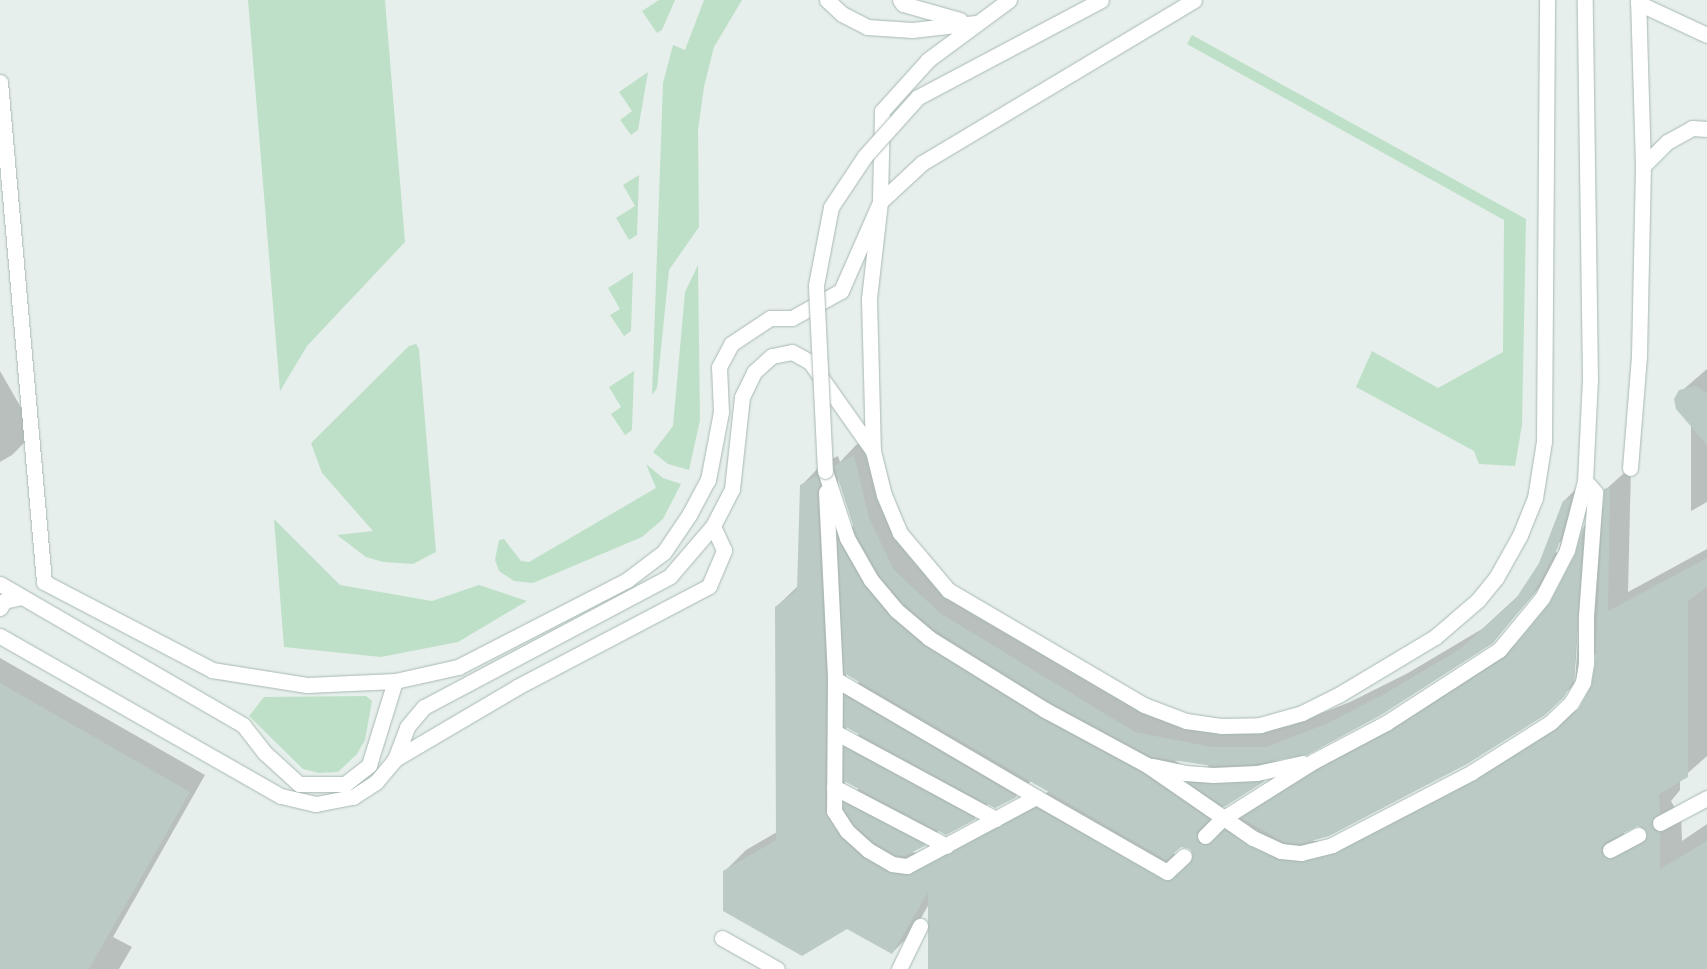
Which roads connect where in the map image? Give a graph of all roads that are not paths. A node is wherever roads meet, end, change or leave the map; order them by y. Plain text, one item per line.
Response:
1 (827, 0) edge
2 (900, 0) edge
3 (1009, 0) edge
4 (1101, 0) edge
5 (1194, 0) edge
6 (1547, 0) edge
7 (1585, 0) edge
8 (1638, 2) edge
9 (974, 23) junction
10 (1707, 35) edge
11 (0, 82) edge
12 (1707, 129) edge
13 (1643, 166) junction
14 (880, 202) junction
15 (873, 451) junction
16 (1630, 468) dead end
17 (825, 471) junction
18 (1584, 480) junction
19 (714, 526) junction
20 (0, 584) edge
21 (22, 597) junction
22 (0, 608) edge
23 (1, 635) edge
24 (835, 679) junction
25 (395, 680) junction
26 (835, 732) junction
27 (395, 759) junction
28 (1314, 761) junction
29 (1147, 765) junction
30 (834, 787) junction
31 (1036, 797) junction
32 (1707, 798) edge
33 (996, 819) junction
34 (1222, 820) junction
35 (1660, 823) dead end
36 (1638, 835) dead end
37 (1205, 836) dead end
38 (947, 846) junction
39 (1610, 850) dead end
40 (1184, 856) dead end
41 (920, 926) dead end
42 (722, 938) dead end
43 (777, 969) edge
44 (899, 969) edge

1 - 9 lane
2 - 9 lane
3 - 9 lane
4 - 17 lane, bridge
5 - 14 lane
6 - 15 lane
7 - 18 lane
8 - 10 lane
8 - 13 lane
9 - 14 lane
11 - 25 lane
12 - 13 lane
13 - 16 lane
14 - 15 lane
14 - 25 lane
15 - 19 lane
17 - 24 lane
17 - 29 lane
18 - 28 lane
18 - 34 lane
19 - 27 lane
19 - 27 lane
20 - 21 lane
21 - 22 lane
21 - 25 lane
23 - 27 lane
24 - 26 lane
24 - 31 lane
26 - 30 lane
26 - 33 lane
28 - 29 lane
28 - 34 lane
29 - 34 lane
30 - 38 lane
30 - 38 lane
31 - 33 lane
31 - 40 lane
32 - 35 lane
33 - 38 lane
34 - 37 lane
36 - 39 lane
41 - 44 lane
42 - 43 lane

